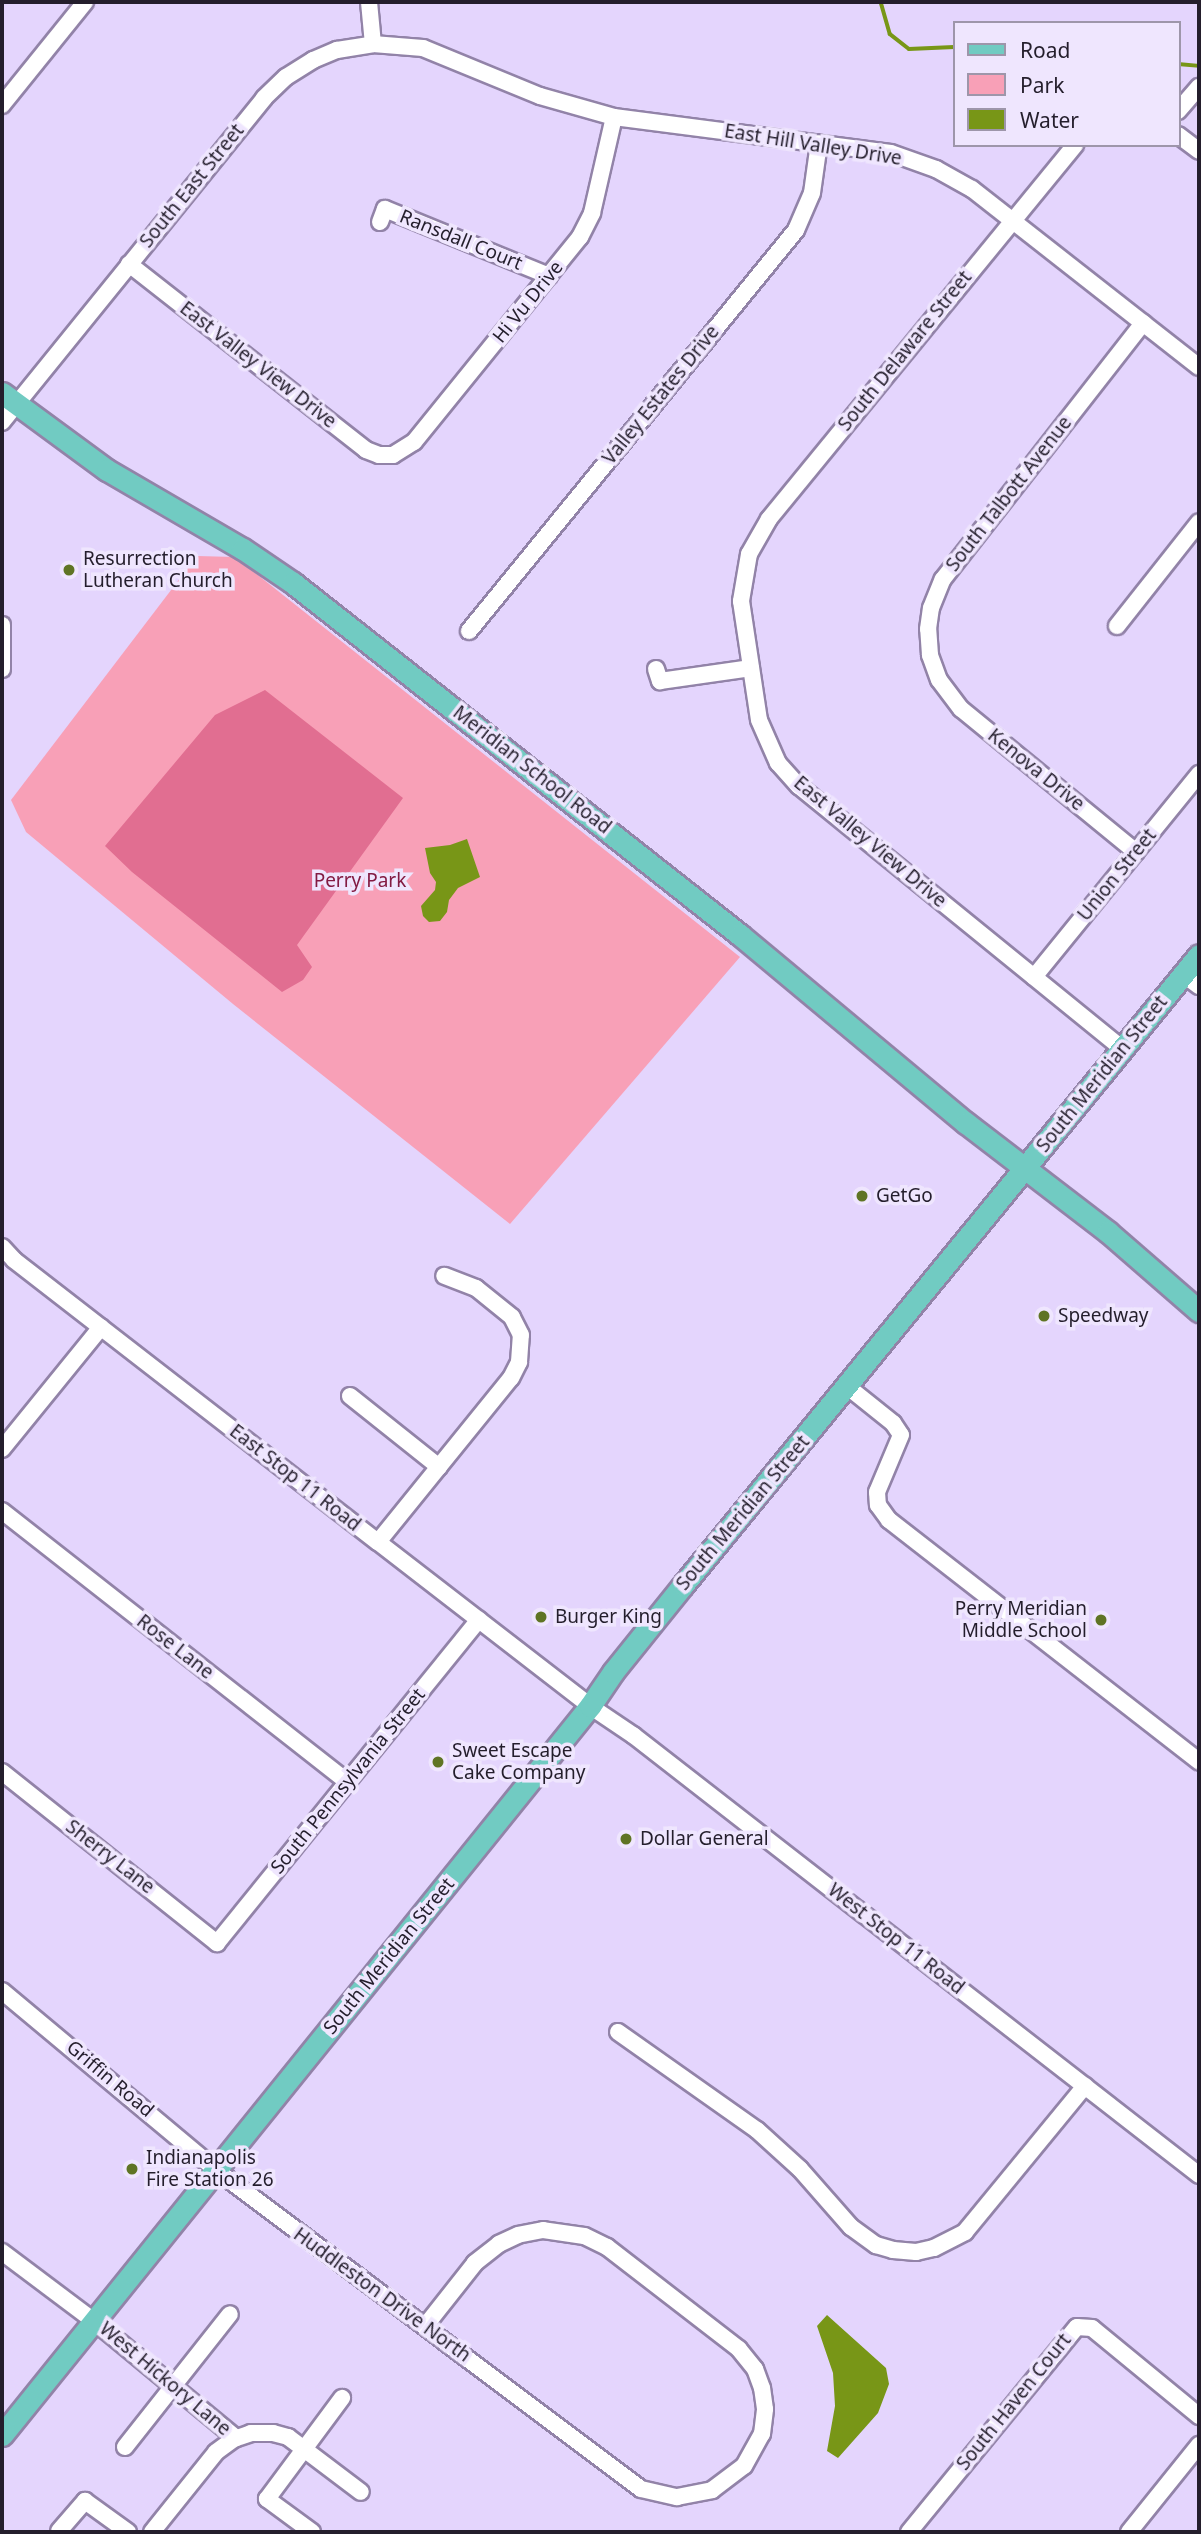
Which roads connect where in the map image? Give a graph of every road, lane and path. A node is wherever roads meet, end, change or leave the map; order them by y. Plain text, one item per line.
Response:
1 (85, 2) edge
2 (369, 2) edge
3 (373, 44) junction
4 (1199, 87) edge
5 (4, 97) edge
6 (1180, 109) edge
7 (614, 117) junction
8 (1180, 137) edge
9 (820, 142) junction
10 (1073, 147) edge
11 (1199, 151) edge
12 (1012, 220) junction
13 (380, 222) dead end
14 (129, 264) junction
15 (549, 276) junction
16 (1143, 323) junction
17 (1199, 367) edge
18 (9, 398) edge
19 (2, 422) edge
20 (390, 455) joint
21 (1199, 522) edge
22 (746, 565) joint
23 (2, 625) edge
24 (1117, 626) dead end
25 (469, 631) dead end
26 (751, 668) junction
27 (2, 669) edge
28 (656, 669) dead end
29 (941, 684) joint
30 (1199, 774) edge
31 (1136, 852) junction
32 (1199, 955) edge
33 (1034, 977) junction
34 (1191, 980) edge
35 (1122, 1049) junction
36 (1025, 1168) junction
37 (2, 1247) edge
38 (8, 1261) edge
39 (444, 1276) dead end
40 (1199, 1311) edge
41 (101, 1327) junction
42 (848, 1387) junction
43 (350, 1396) dead end
44 (2, 1449) edge
45 (439, 1466) junction
46 (2, 1511) edge
47 (378, 1542) junction
48 (479, 1620) junction
49 (590, 1706) junction
50 (1199, 1760) edge
51 (2, 1772) edge
52 (347, 1782) junction
53 (217, 1943) joint
54 (2, 1991) edge
55 (618, 2032) dead end
56 (1085, 2086) junction
57 (216, 2170) junction
58 (1199, 2175) edge
59 (2, 2252) edge
60 (230, 2314) dead end
61 (94, 2320) junction
62 (426, 2325) junction
63 (173, 2386) junction
64 (342, 2398) dead end
65 (1199, 2416) edge
66 (2, 2435) edge
67 (236, 2438) junction
68 (1199, 2445) edge
69 (125, 2447) dead end
70 (305, 2448) junction
71 (361, 2492) dead end
72 (59, 2531) edge
73 (128, 2532) edge
74 (152, 2532) edge
75 (312, 2532) edge
76 (909, 2532) edge
77 (1129, 2532) edge

1 - 5 street
2 - 3 street
3 - 7 street, East Hill Valley Drive
3 - 14 street, South East Street
4 - 6 street
7 - 9 street, East Hill Valley Drive
7 - 15 street, Hi Vu Drive
8 - 11 street
9 - 12 street, East Hill Valley Drive
9 - 25 street, Valley Estates Drive
10 - 12 street, South Delaware Street
12 - 16 street, East Hill Valley Drive
12 - 22 street, South Delaware Street
13 - 15 street, Ransdall Court
14 - 18 street, South East Street
14 - 20 street, East Valley View Drive
15 - 20 street, Hi Vu Drive
16 - 17 street, East Hill Valley Drive
16 - 29 street, South Talbott Avenue
18 - 19 street
18 - 36 main road, Meridian School Road
21 - 24 street
22 - 26 street, East Valley View Drive
23 - 27 street
26 - 28 street
26 - 33 street, East Valley View Drive
29 - 31 street, Kenova Drive
30 - 31 street, Union Street
31 - 33 street, Union Street
32 - 34 main road, South Meridian Street
33 - 35 street, East Valley View Drive
34 - 35 main road, South Meridian Street
35 - 36 main road, South Meridian Street
36 - 40 main road, Meridian School Road
36 - 42 main road, South Meridian Street
37 - 38 street, East Stop 11 Road
38 - 41 street, East Stop 11 Road
39 - 45 street
41 - 44 street
41 - 47 street, East Stop 11 Road
42 - 49 main road, South Meridian Street
42 - 50 street
43 - 45 street
45 - 47 street
46 - 52 street, Rose Lane
47 - 48 street, East Stop 11 Road
48 - 49 street, East Stop 11 Road
48 - 52 street, South Pennsylvania Street
49 - 56 street, West Stop 11 Road
49 - 57 main road, South Meridian Street
51 - 53 street, Sherry Lane
52 - 53 street, South Pennsylvania Street
54 - 57 street, Griffin Road
55 - 56 street
56 - 58 street, West Stop 11 Road
57 - 61 main road, South Meridian Street
57 - 62 street, Huddleston Drive North
59 - 61 street, West Hickory Lane
60 - 63 street
61 - 63 street, West Hickory Lane
61 - 66 main road, South Meridian Street
62 - 62 street, Huddleston Drive North
63 - 67 street, West Hickory Lane
63 - 69 street
64 - 70 street
65 - 76 street, South Haven Court
67 - 70 street
67 - 74 street
68 - 77 street
70 - 71 street
70 - 75 street
72 - 73 street

